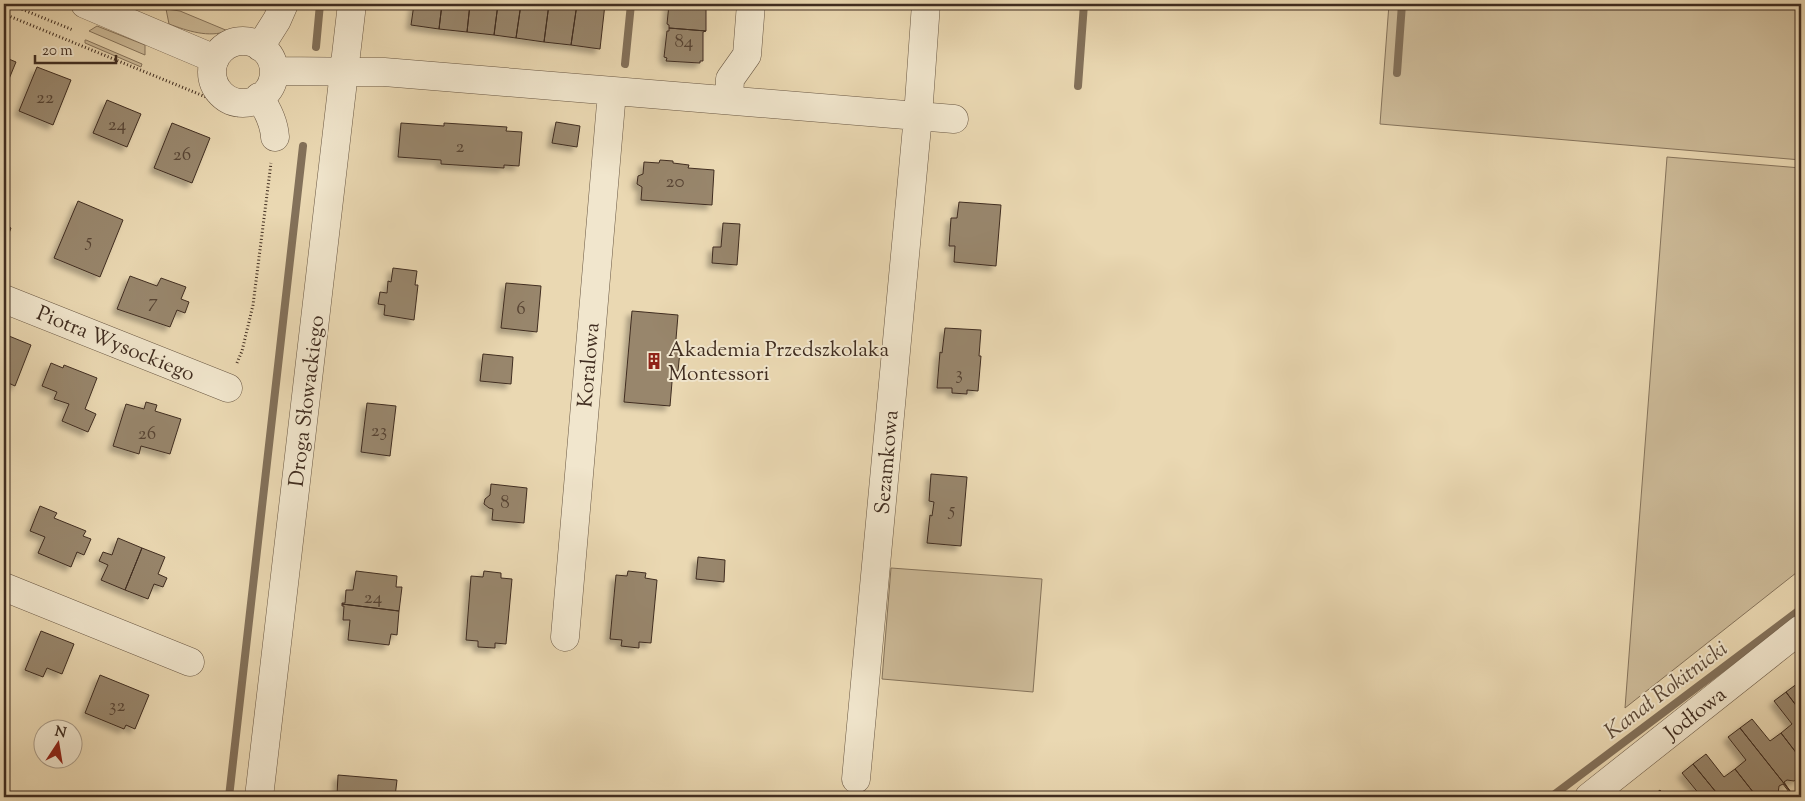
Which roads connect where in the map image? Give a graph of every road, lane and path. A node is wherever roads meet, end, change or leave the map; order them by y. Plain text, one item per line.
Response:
1 (85, 4) edge
2 (284, 4) edge
3 (352, 4) edge
4 (751, 4) edge
5 (926, 4) edge
6 (4, 14) edge
7 (260, 47) junction
8 (215, 59) junction
9 (274, 71) junction
10 (344, 73) junction
11 (612, 92) junction
12 (729, 100) junction
13 (263, 103) junction
14 (918, 116) junction
15 (954, 119) dead end
16 (275, 137) joint
17 (4, 299) edge
18 (228, 388) joint
19 (4, 586) edge
20 (1801, 628) edge
21 (565, 637) dead end
22 (190, 662) dead end
23 (856, 779) dead end
24 (259, 797) edge
25 (1589, 797) edge

1 - 8 street
2 - 7 street
3 - 10 street, Droga Słowackiego
4 - 12 street
5 - 14 street, Sezamkowa
6 - 13 path
7 - 8 street
7 - 9 street
8 - 13 street
9 - 10 street
9 - 13 street
10 - 11 street
10 - 24 street, Droga Słowackiego
11 - 12 street
11 - 21 street, Koralowa
12 - 14 street
13 - 16 street
14 - 15 street
14 - 23 street, Sezamkowa
16 - 18 path
17 - 18 street, Piotra Wysockiego
19 - 22 street
20 - 25 street, Jodłowa

